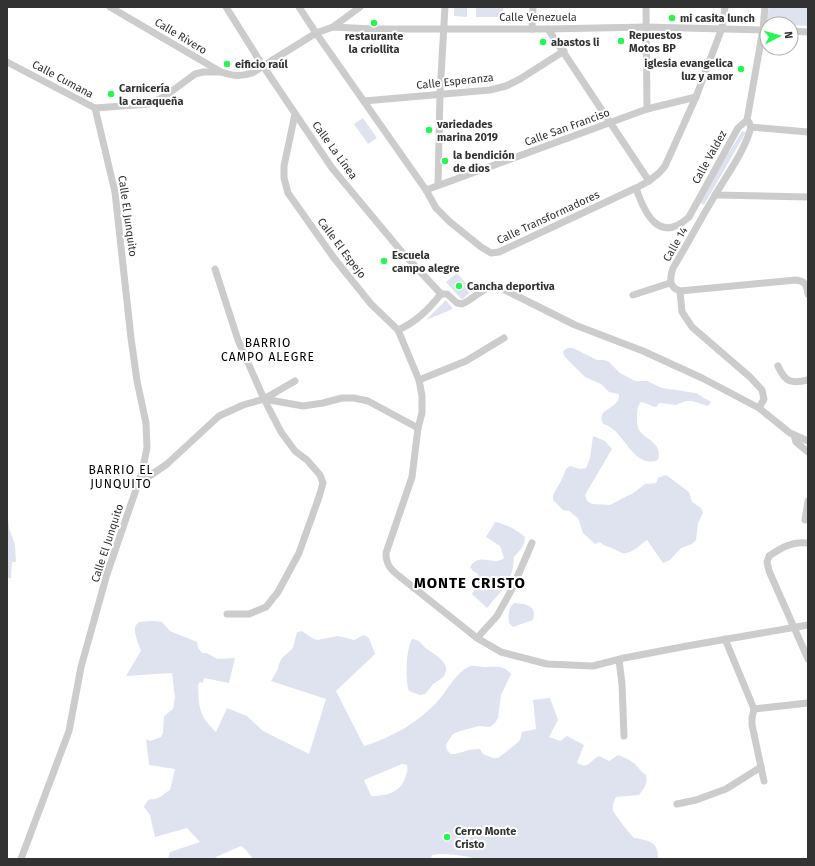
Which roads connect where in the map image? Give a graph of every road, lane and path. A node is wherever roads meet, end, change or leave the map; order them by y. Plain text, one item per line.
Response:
1 (110, 7) edge
2 (226, 7) edge
3 (299, 7) edge
4 (360, 7) edge
5 (445, 7) edge
6 (533, 7) edge
7 (646, 7) edge
8 (725, 7) edge
9 (333, 26) junction
10 (646, 27) junction
11 (722, 28) junction
12 (444, 29) junction
13 (532, 29) junction
14 (548, 29) junction
15 (759, 30) edge
16 (316, 34) junction
17 (564, 51) junction
18 (761, 56) edge
19 (7, 62) edge
20 (263, 66) junction
21 (221, 72) junction
22 (440, 93) junction
23 (696, 97) junction
24 (364, 101) junction
25 (95, 108) junction
26 (647, 109) junction
27 (295, 114) junction
28 (610, 123) junction
29 (749, 123) junction
30 (808, 132) edge
31 (649, 181) junction
32 (438, 185) junction
33 (636, 188) junction
34 (426, 190) junction
35 (714, 195) junction
36 (808, 197) edge
37 (215, 269) dead end
38 (670, 283) junction
39 (680, 291) junction
40 (442, 294) junction
41 (808, 294) edge
42 (633, 295) dead end
43 (398, 330) junction
44 (504, 338) dead end
45 (778, 366) dead end
46 (419, 380) junction
47 (808, 380) edge
48 (295, 381) dead end
49 (264, 399) junction
50 (759, 408) junction
51 (418, 428) junction
52 (794, 435) junction
53 (808, 441) edge
54 (808, 452) edge
55 (138, 484) junction
56 (808, 501) edge
57 (805, 520) dead end
58 (532, 543) dead end
59 (807, 543) edge
60 (227, 614) dead end
61 (808, 625) edge
62 (793, 628) junction
63 (477, 638) junction
64 (725, 639) junction
65 (808, 658) edge
66 (619, 660) junction
67 (808, 703) edge
68 (754, 710) junction
69 (624, 736) dead end
70 (761, 767) junction
71 (764, 782) dead end
72 (677, 804) dead end
73 (21, 859) edge

1 - 21 street, Calle Rivero
2 - 20 street, Calle La Línea
3 - 16 street
4 - 9 street
5 - 12 street
6 - 13 street
7 - 10 street
8 - 11 street, Calle Transformadores
9 - 12 street, Calle Venezuela
9 - 16 street, Calle Venezuela
10 - 11 street, Calle Venezuela
10 - 14 street, Calle Venezuela
10 - 26 street
11 - 15 street, Calle Venezuela
11 - 23 street, Calle Transformadores
12 - 13 street, Calle Venezuela
12 - 22 street
13 - 14 street, Calle Venezuela
14 - 17 street
16 - 20 street, Calle Venezuela
16 - 24 street, Calle Transformadores
17 - 22 street, Calle Esperanza
17 - 28 street
18 - 29 street
19 - 25 street, Calle Cumana
20 - 21 street, Calle Venezuela
20 - 27 street, Calle La Línea
21 - 25 street, Calle Cumana
22 - 24 street, Calle Esperanza
22 - 32 street
23 - 26 street, Calle San Franciso
23 - 31 street, Calle Transformadores
24 - 34 street, Calle Transformadores
25 - 55 street, Calle El Junquito
26 - 28 street, Calle San Franciso
27 - 40 street, Calle La Línea
27 - 43 street, Calle El Espejo
28 - 31 street
28 - 32 street, Calle San Franciso
29 - 30 street
29 - 33 street, Calle Valdez
29 - 35 street, Calle 14
31 - 33 street, Calle Transformadores
32 - 34 street, Calle San Franciso
33 - 34 street, Calle Transformadores
35 - 36 street
35 - 38 street, Calle 14
37 - 49 street
38 - 39 street
38 - 42 street
39 - 41 street
39 - 50 street
40 - 43 street
40 - 50 street, Calle La Línea
43 - 46 street
44 - 46 street
45 - 47 street
46 - 51 street
48 - 49 street
49 - 51 street
49 - 55 street
49 - 60 street
50 - 52 street
51 - 63 street
52 - 53 street
52 - 54 street
55 - 73 street, Calle El Junquito
56 - 57 street
58 - 63 street
59 - 62 street
61 - 62 street
62 - 64 street
62 - 65 street
63 - 66 street
64 - 66 street
64 - 68 street
66 - 69 street
67 - 68 street
68 - 70 street
70 - 71 street
70 - 72 street

